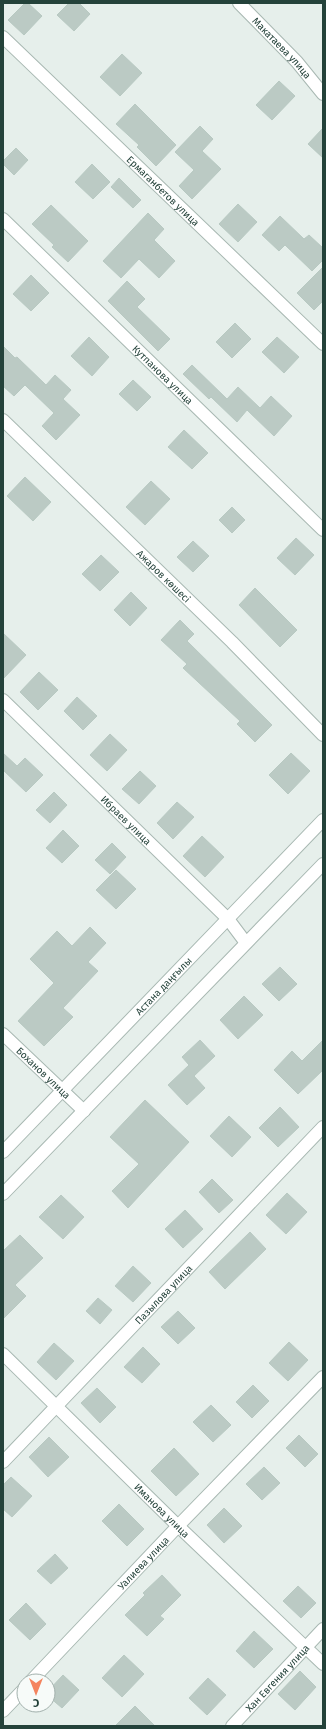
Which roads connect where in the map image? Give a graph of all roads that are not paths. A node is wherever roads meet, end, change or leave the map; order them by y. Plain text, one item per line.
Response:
1 (239, 3) edge
2 (3, 37) edge
3 (323, 94) edge
4 (3, 219) edge
5 (323, 344) edge
6 (3, 420) edge
7 (323, 530) edge
8 (3, 700) edge
9 (323, 735) edge
10 (323, 820) edge
11 (323, 864) edge
12 (228, 919) junction
13 (246, 943) junction
14 (3, 1034) edge
15 (61, 1091) junction
16 (84, 1111) junction
17 (323, 1127) edge
18 (3, 1152) edge
19 (3, 1194) edge
20 (3, 1354) edge
21 (323, 1377) edge
22 (56, 1406) junction
23 (3, 1462) edge
24 (178, 1526) junction
25 (323, 1629) edge
26 (305, 1647) junction
27 (323, 1664) edge
28 (39, 1673) edge
29 (16, 1697) edge
30 (3, 1711) edge
31 (232, 1726) edge

1 - 3 street, Макатаева улица
2 - 5 street, Ермаганбетов улица
4 - 7 street, Кутпанова улица
6 - 9 street, Ажаров көшесі
8 - 12 street, Ибраев улица
10 - 12 street, Астана даңғылы
11 - 13 street
12 - 13 street, Ибраев улица
12 - 15 street, Астана даңғылы
13 - 16 street
14 - 15 street, Боханов улица
15 - 16 street, Боханов улица
15 - 18 street, Астана даңғылы
16 - 19 street
17 - 22 street, Пазылова улица
20 - 22 street, Иманова улица
21 - 24 street, Уалиева улица
22 - 23 street, Пазылова улица
22 - 24 street, Иманова улица
24 - 26 street, Иманова улица
24 - 28 street, Уалиева улица
25 - 26 street, Хан Евгения улица
26 - 27 street, Иманова улица
26 - 31 street, Хан Евгения улица
29 - 30 street

